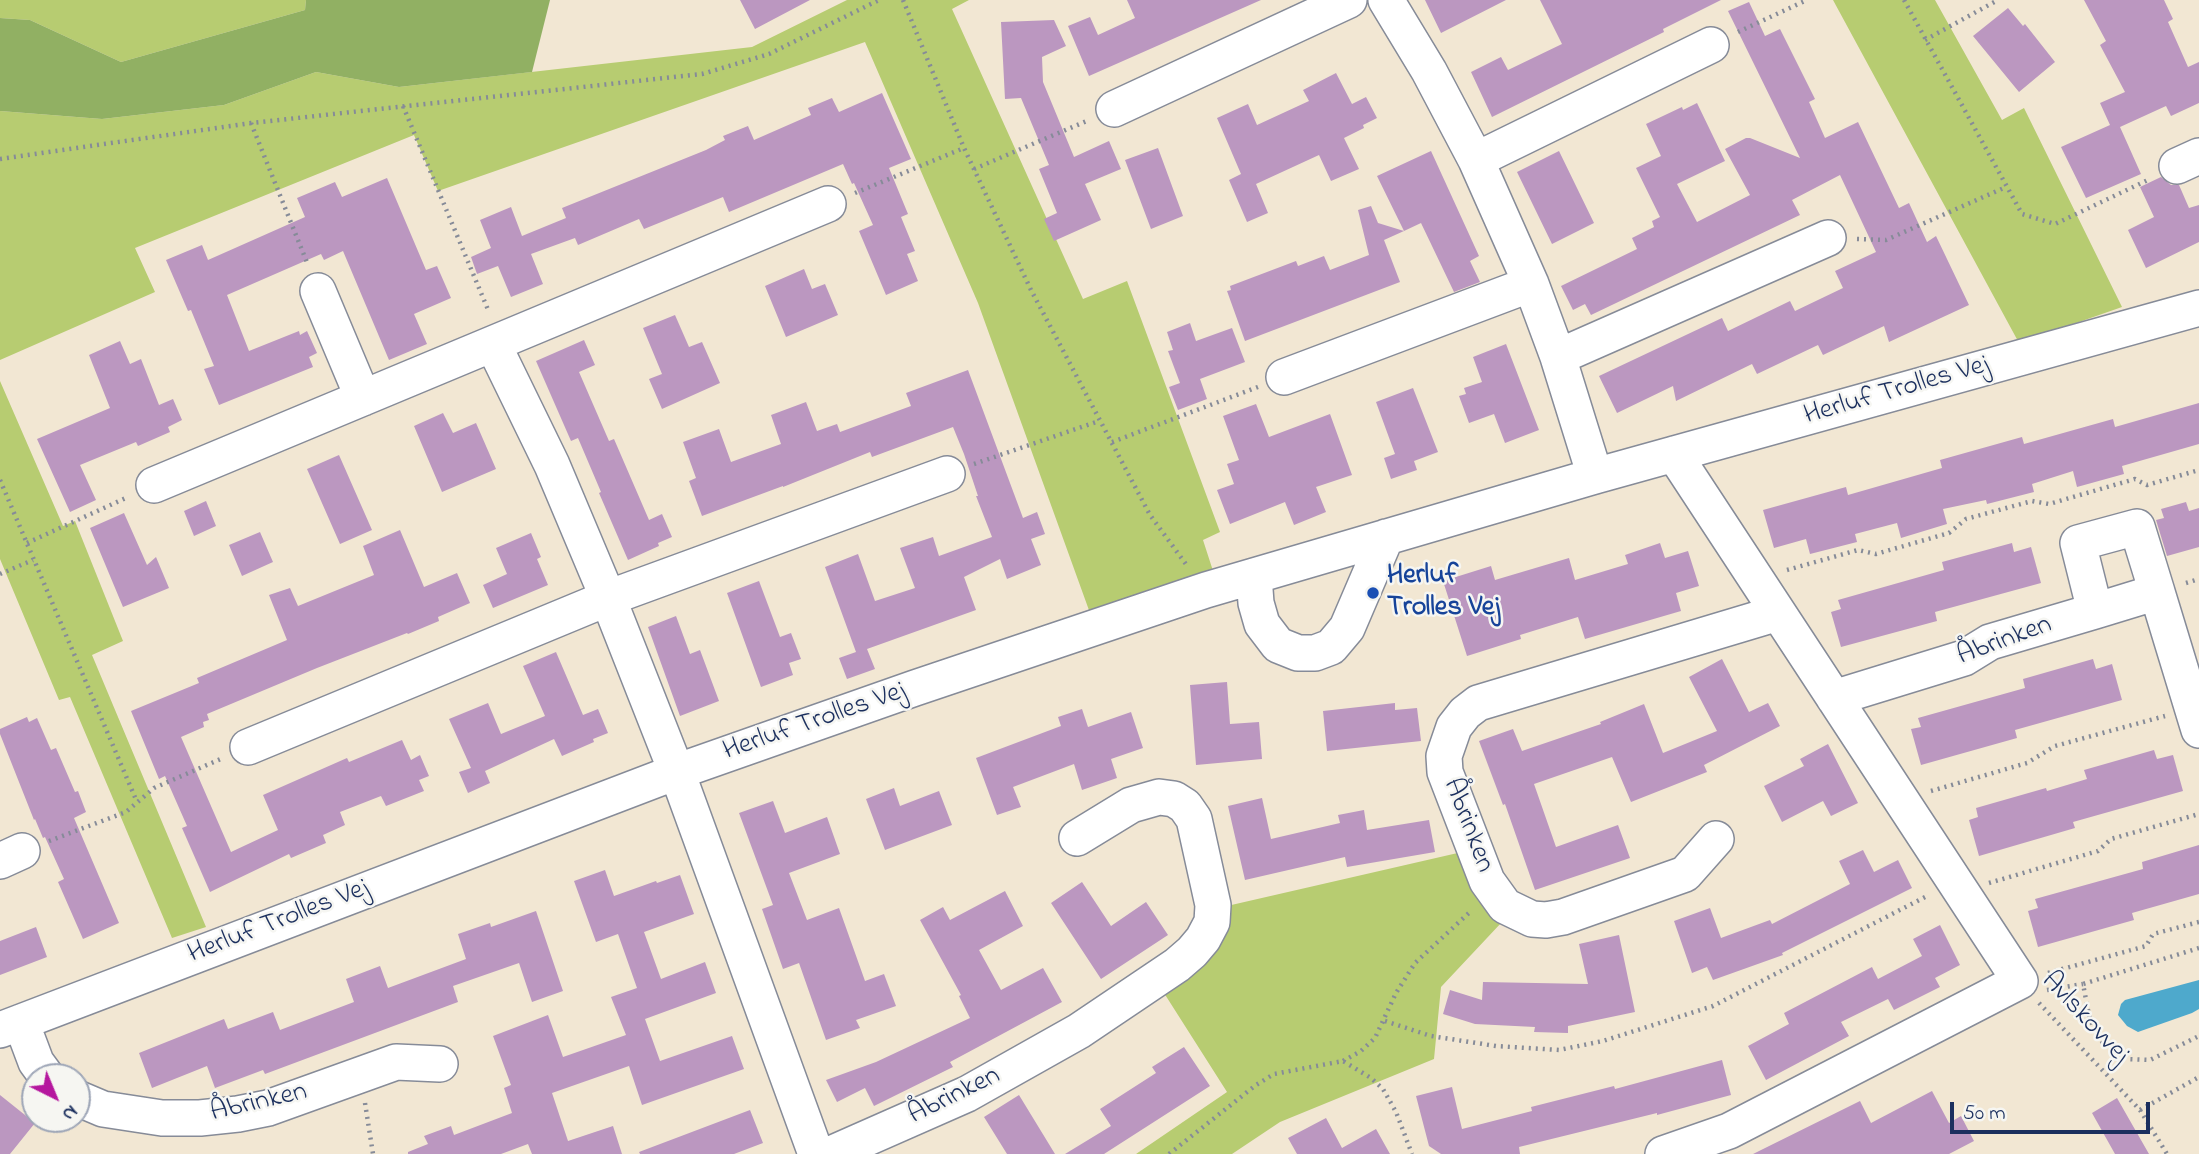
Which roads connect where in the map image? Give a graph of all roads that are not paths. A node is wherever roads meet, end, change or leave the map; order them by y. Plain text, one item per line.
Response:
1 (1349, 0) edge
2 (1386, 0) edge
3 (1711, 45) road end
4 (1114, 109) road end
5 (1476, 160) junction
6 (828, 204) road end
7 (1828, 238) road end
8 (1531, 284) junction
9 (318, 291) road end
10 (2199, 307) edge
11 (493, 344) junction
12 (1558, 357) junction
13 (1284, 377) road end
14 (363, 398) junction
15 (1674, 454) junction
16 (947, 474) road end
17 (1595, 476) junction
18 (154, 485) road end
19 (1386, 537) junction
20 (1254, 576) junction
21 (2157, 592) junction
22 (608, 598) junction
23 (2095, 611) junction
24 (1778, 613) junction
25 (1834, 698) junction
26 (2196, 719) edge
27 (248, 747) road end
28 (676, 772) junction
29 (1077, 838) dead end
30 (1716, 839) dead end
31 (10, 1026) edge
32 (37, 1063) edge
33 (440, 1064) dead end
34 (91, 1104) edge
35 (816, 1154) edge
36 (831, 1154) edge
37 (1663, 1154) edge

1 - 4 street
2 - 5 street
3 - 5 street
5 - 8 street
6 - 11 street
7 - 12 street
8 - 12 street
8 - 13 street
9 - 14 street
10 - 15 street, Herluf Trolles Vej
11 - 14 street
11 - 22 street
12 - 17 street
14 - 18 street
15 - 17 street, Herluf Trolles Vej
15 - 24 street
16 - 22 street
17 - 19 street, Herluf Trolles Vej
19 - 20 street, Herluf Trolles Vej
19 - 20 street
20 - 28 street, Herluf Trolles Vej
21 - 23 street, Åbrinken
21 - 23 street
21 - 26 street
22 - 27 street
22 - 28 street
23 - 25 street, Åbrinken
24 - 25 street
24 - 30 street, Åbrinken
25 - 37 street
28 - 31 street, Herluf Trolles Vej
28 - 35 street
29 - 36 street, Åbrinken
31 - 32 street
33 - 34 street, Åbrinken

